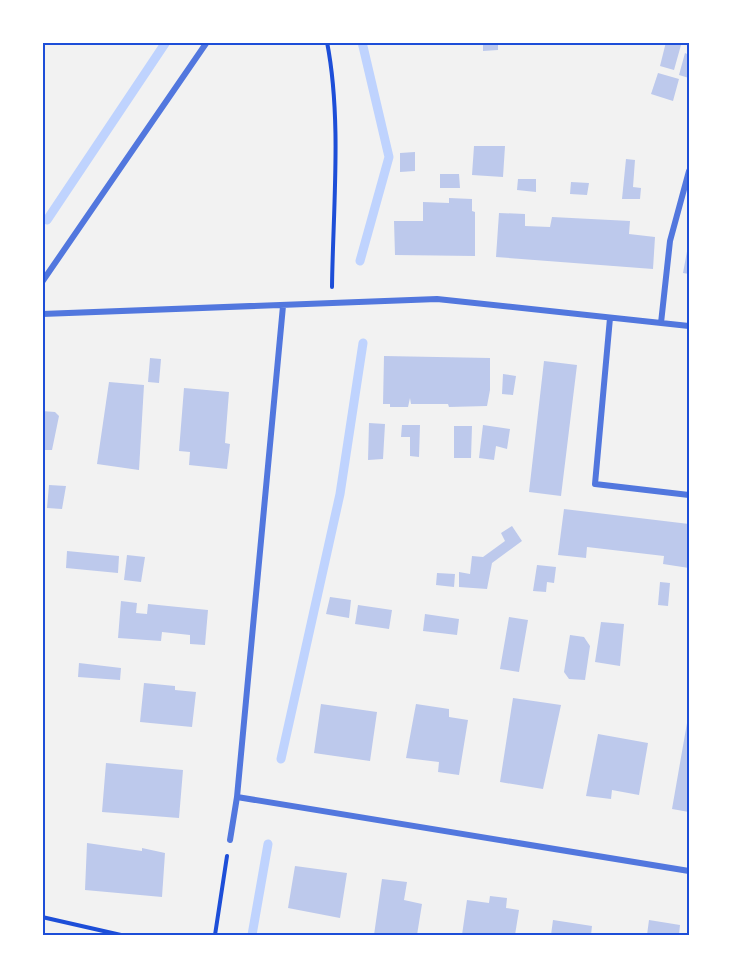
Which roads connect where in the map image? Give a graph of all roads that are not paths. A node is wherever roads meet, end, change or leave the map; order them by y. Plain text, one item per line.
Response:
1 (207, 42) edge
2 (689, 171) edge
3 (42, 282) edge
4 (283, 306) junction
5 (42, 314) edge
6 (610, 318) junction
7 (661, 323) junction
8 (689, 326) edge
9 (689, 495) edge
10 (237, 797) junction
11 (230, 840) road end
12 (689, 871) edge

1 - 3 street
2 - 7 street
4 - 5 street
4 - 6 street
4 - 10 street
6 - 7 street
6 - 9 street
7 - 8 street
10 - 11 street
10 - 12 street

